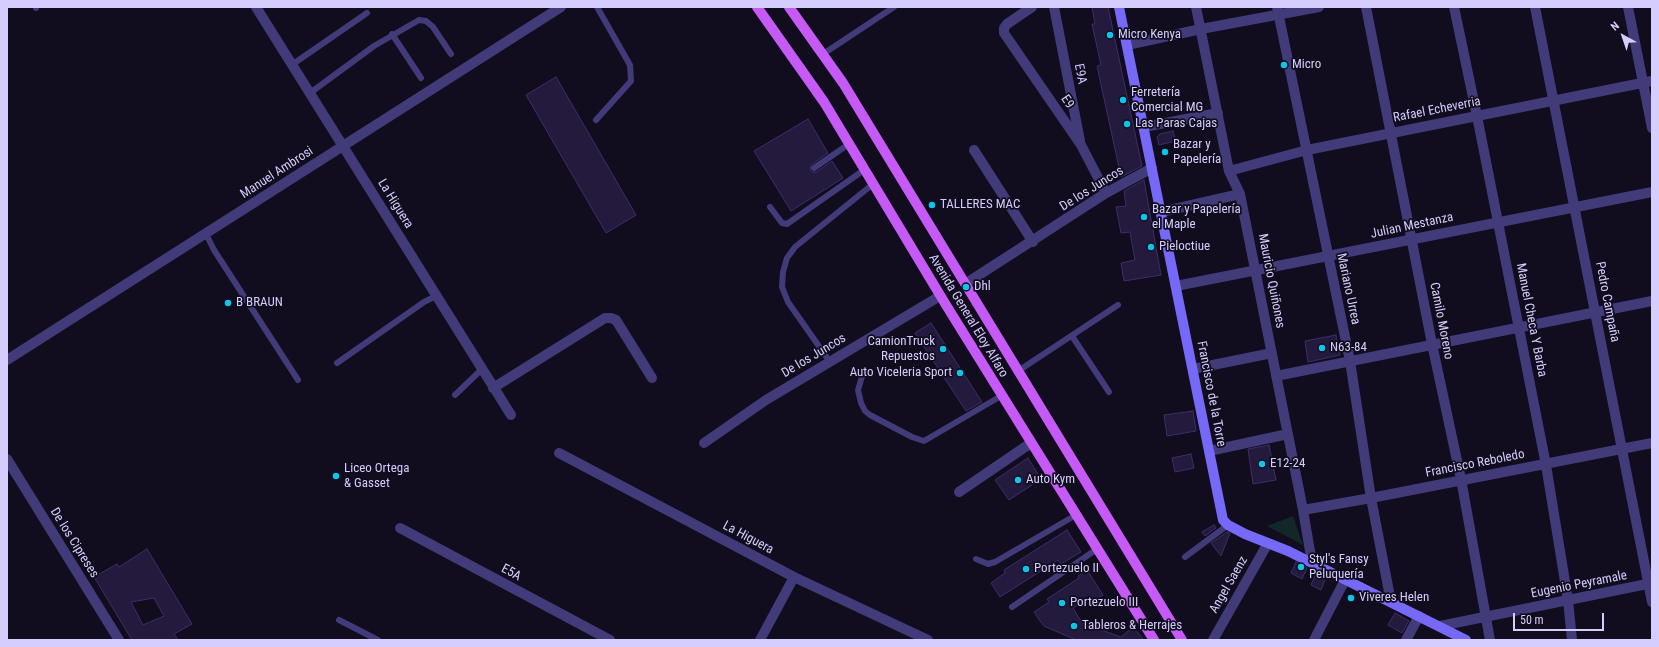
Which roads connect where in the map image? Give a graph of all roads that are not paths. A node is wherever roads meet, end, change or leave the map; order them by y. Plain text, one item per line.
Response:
1 (256, 7) edge
2 (561, 7) edge
3 (597, 7) edge
4 (757, 7) edge
5 (789, 7) edge
6 (894, 7) edge
7 (1032, 7) edge
8 (1054, 7) edge
9 (1119, 7) edge
10 (1196, 7) edge
11 (1319, 7) edge
12 (1366, 7) edge
13 (1454, 7) edge
14 (1535, 7) edge
15 (1628, 7) edge
16 (1278, 11) edge
17 (367, 13) dead end
18 (1201, 29) junction
19 (392, 34) junction
20 (1127, 45) junction
21 (451, 54) dead end
22 (823, 54) junction
23 (292, 64) junction
24 (421, 78) dead end
25 (1647, 81) edge
26 (310, 93) junction
27 (1554, 100) junction
28 (1218, 113) junction
29 (1478, 116) junction
30 (596, 120) dead end
31 (1144, 128) junction
32 (1652, 128) edge
33 (1390, 132) junction
34 (849, 144) junction
35 (344, 145) junction
36 (1081, 145) junction
37 (974, 150) dead end
38 (1308, 150) junction
39 (814, 168) dead end
40 (1152, 168) junction
41 (864, 170) junction
42 (1228, 171) junction
43 (873, 184) junction
44 (1652, 192) edge
45 (1106, 193) junction
46 (1240, 194) junction
47 (770, 207) dead end
48 (1575, 207) junction
49 (1161, 212) junction
50 (1498, 222) junction
51 (206, 234) junction
52 (1412, 240) junction
53 (1033, 242) junction
54 (1328, 257) junction
55 (1255, 271) junction
56 (965, 284) junction
57 (1176, 286) junction
58 (436, 296) junction
59 (940, 296) junction
60 (1652, 300) edge
61 (1118, 305) dead end
62 (1595, 312) junction
63 (1519, 326) junction
64 (1072, 336) junction
65 (1432, 344) junction
66 (1272, 353) junction
67 (7, 360) edge
68 (1350, 361) junction
69 (830, 362) junction
70 (337, 363) dead end
71 (482, 369) junction
72 (864, 370) dead end
73 (1193, 370) junction
74 (1018, 371) junction
75 (1276, 376) junction
76 (652, 378) dead end
77 (298, 380) dead end
78 (493, 388) junction
79 (1109, 392) dead end
80 (455, 395) dead end
81 (1002, 396) junction
82 (511, 415) dead end
83 (1288, 434) junction
84 (1031, 443) junction
85 (1652, 443) edge
86 (704, 444) dead end
87 (1622, 449) junction
88 (1209, 451) junction
89 (559, 453) dead end
90 (7, 459) edge
91 (1546, 464) junction
92 (1461, 479) junction
93 (959, 492) dead end
94 (1371, 498) junction
95 (1303, 510) junction
96 (1076, 515) junction
97 (1228, 525) junction
98 (400, 528) dead end
99 (1268, 543) junction
100 (1097, 549) junction
101 (1186, 557) dead end
102 (976, 559) dead end
103 (1312, 563) junction
104 (794, 577) junction
105 (1345, 580) junction
106 (1650, 583) edge
107 (1568, 600) junction
108 (1391, 602) junction
109 (1652, 602) edge
110 (1012, 607) dead end
111 (1419, 616) junction
112 (1486, 617) junction
113 (339, 620) dead end
114 (1440, 626) junction
115 (914, 637) edge
116 (119, 640) edge
117 (378, 640) edge
118 (610, 640) edge
119 (760, 640) edge
120 (928, 640) edge
121 (1154, 640) edge
122 (1182, 640) edge
123 (1213, 640) edge
124 (1314, 640) edge
125 (1406, 640) edge
126 (1466, 640) edge
127 (1490, 640) edge
128 (1572, 640) edge

1 - 23 street, La Higuera
2 - 35 street, Manuel Ambrosi
3 - 30 lane
4 - 34 main road, Avenida General Eloy Alfaro
5 - 22 main road, Avenida General Eloy Alfaro
6 - 22 lane
7 - 36 street, E9
8 - 36 street, E9A
9 - 20 street, Francisco de la Torre
10 - 18 street, Mauricio Quiñones
11 - 16 street
12 - 33 street, Camilo Moreno
13 - 29 street, Manuel Checa Y Barba
14 - 27 street, Pedro Campaña
15 - 25 street
16 - 18 street
16 - 38 street, Mariano Urrea
17 - 23 lane
18 - 20 street
18 - 28 street, Mauricio Quiñones
19 - 21 lane
19 - 24 lane
19 - 26 lane
20 - 31 street, Francisco de la Torre
22 - 56 main road, Avenida General Eloy Alfaro
23 - 26 street, La Higuera
25 - 27 street, Rafael Echeverria
25 - 32 street
26 - 35 street, La Higuera
27 - 29 street, Rafael Echeverria
27 - 48 street, Pedro Campaña
28 - 31 street
28 - 42 street, Mauricio Quiñones
29 - 33 street, Rafael Echeverria
29 - 50 street, Manuel Checa Y Barba
31 - 40 street, Francisco de la Torre
33 - 38 street, Rafael Echeverria
33 - 52 street, Camilo Moreno
34 - 39 lane
34 - 41 main road, Avenida General Eloy Alfaro
35 - 51 street, Manuel Ambrosi
35 - 58 street, La Higuera
36 - 45 street, E9
37 - 53 street
38 - 42 street, Rafael Echeverria
38 - 54 street, Mariano Urrea
40 - 45 street, De los Juncos
40 - 49 street, Francisco de la Torre
41 - 43 main road, Avenida General Eloy Alfaro
41 - 47 lane
42 - 46 street, Mauricio Quiñones
43 - 59 main road, Avenida General Eloy Alfaro
43 - 69 lane
44 - 48 street, Julian Mestanza
45 - 53 street, De los Juncos
46 - 49 street
46 - 55 street, Mauricio Quiñones
48 - 50 street, Julian Mestanza
48 - 62 street, Pedro Campaña
49 - 57 street, Francisco de la Torre
50 - 52 street, Julian Mestanza
50 - 63 street, Manuel Checa Y Barba
51 - 67 street, Manuel Ambrosi
51 - 77 lane
52 - 54 street, Julian Mestanza
52 - 65 street, Camilo Moreno
53 - 56 street, De los Juncos
54 - 55 street, Julian Mestanza
54 - 68 street, Mariano Urrea
55 - 57 street, Julian Mestanza
55 - 66 street, Mauricio Quiñones
56 - 74 main road, Avenida General Eloy Alfaro
57 - 73 street, Francisco de la Torre
58 - 70 lane
58 - 71 street, La Higuera
59 - 69 street, De los Juncos
59 - 81 main road, Avenida General Eloy Alfaro
60 - 62 street
61 - 64 lane
62 - 63 street
62 - 87 street, Pedro Campaña
63 - 65 street
63 - 91 street, Manuel Checa Y Barba
64 - 74 lane
64 - 79 lane
65 - 68 street
65 - 92 street, Camilo Moreno
66 - 73 street
66 - 75 street, Mauricio Quiñones
68 - 75 street
68 - 94 street, Mariano Urrea
69 - 86 street, De los Juncos
71 - 78 street, La Higuera
71 - 80 lane
72 - 81 lane
73 - 88 street, Francisco de la Torre
74 - 122 main road, Avenida General Eloy Alfaro
75 - 83 street, Mauricio Quiñones
76 - 78 street
78 - 82 street, La Higuera
81 - 84 main road, Avenida General Eloy Alfaro
83 - 88 street
83 - 95 street, Mauricio Quiñones
84 - 93 street
84 - 96 main road, Avenida General Eloy Alfaro
85 - 87 street, Francisco Reboledo
87 - 91 street, Francisco Reboledo
87 - 106 street, Pedro Campaña
88 - 97 street, Francisco de la Torre
89 - 104 street, La Higuera
90 - 116 street, De los Cipreses
91 - 92 street, Francisco Reboledo
91 - 107 street, Manuel Checa Y Barba
92 - 94 street, Francisco Reboledo
92 - 112 street, Camilo Moreno
94 - 95 street, Francisco Reboledo
94 - 108 street, Mariano Urrea
95 - 103 street, Mauricio Quiñones
96 - 100 main road, Avenida General Eloy Alfaro
96 - 102 lane
97 - 99 street
97 - 101 lane
98 - 118 street, E5A
99 - 103 street
99 - 123 street, Angel Saenz
100 - 110 lane
100 - 121 main road, Avenida General Eloy Alfaro
103 - 105 street
104 - 115 street, La Higuera
104 - 119 street
105 - 108 street
105 - 124 street
106 - 107 street, Eugenio Peyramale
106 - 109 street, Pedro Campaña
107 - 112 street, Eugenio Peyramale
107 - 128 street, Manuel Checa Y Barba
108 - 111 street
111 - 114 street
111 - 125 street
112 - 114 street, Eugenio Peyramale
112 - 127 street, Camilo Moreno
113 - 117 lane
114 - 126 street
115 - 120 street, La Higuera

